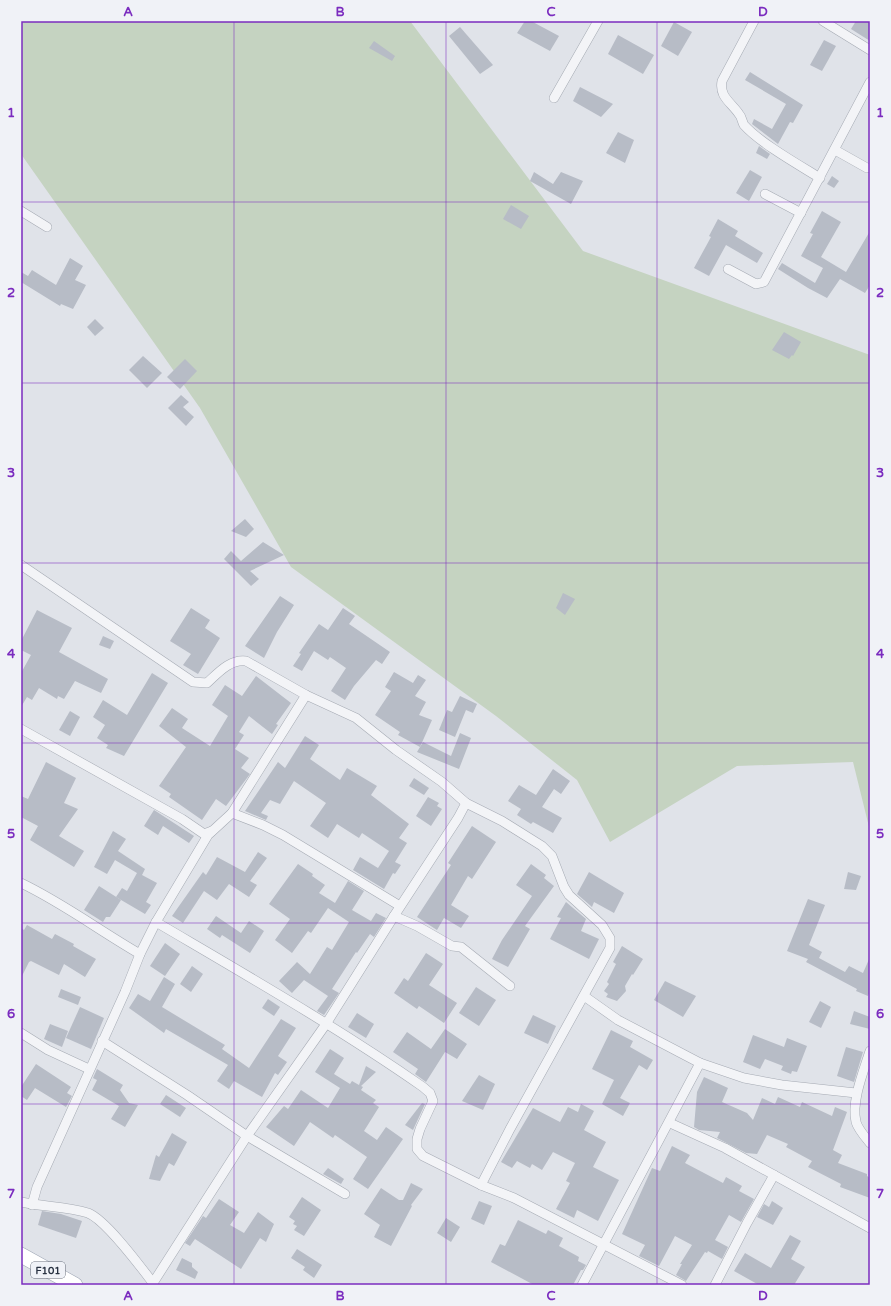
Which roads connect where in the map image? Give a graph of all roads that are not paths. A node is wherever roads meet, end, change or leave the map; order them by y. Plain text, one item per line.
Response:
1 (598, 21) edge
2 (754, 21) edge
3 (823, 21) edge
4 (870, 50) edge
5 (870, 82) edge
6 (554, 98) dead end
7 (835, 150) junction
8 (867, 168) dead end
9 (820, 178) junction
10 (765, 194) dead end
11 (21, 211) edge
12 (801, 212) junction
13 (47, 227) dead end
14 (728, 269) dead end
15 (21, 565) edge
16 (306, 695) junction
17 (21, 729) edge
18 (466, 803) junction
19 (232, 813) junction
20 (212, 831) junction
21 (21, 884) edge
22 (400, 906) junction
23 (394, 916) junction
24 (156, 922) junction
25 (140, 954) junction
26 (510, 986) dead end
27 (584, 996) junction
28 (326, 1024) junction
29 (21, 1033) edge
30 (102, 1041) junction
31 (870, 1051) edge
32 (700, 1063) junction
33 (89, 1069) junction
34 (856, 1093) junction
35 (670, 1123) junction
36 (247, 1136) junction
37 (870, 1143) edge
38 (774, 1175) junction
39 (481, 1185) junction
40 (345, 1194) dead end
41 (21, 1202) edge
42 (32, 1204) junction
43 (870, 1228) edge
44 (603, 1244) junction
45 (21, 1255) edge
46 (153, 1284) edge
47 (76, 1285) edge
48 (582, 1285) edge
49 (682, 1285) edge
50 (715, 1285) edge

1 - 6 street
2 - 9 street
3 - 4 street
5 - 7 street
7 - 8 street
7 - 9 street
9 - 12 street
10 - 12 street
11 - 13 street
12 - 14 street
15 - 16 street
16 - 18 street
16 - 19 street
17 - 20 street
18 - 22 street
18 - 27 street
19 - 20 street
19 - 22 street
20 - 24 street
21 - 25 street
22 - 23 street
23 - 26 street
23 - 28 street
24 - 25 street
24 - 28 street
25 - 30 street
27 - 32 street
27 - 39 street
28 - 36 street
28 - 39 street
29 - 33 street
30 - 33 street
30 - 36 street
31 - 34 street
32 - 34 street
32 - 35 street
33 - 42 street
34 - 37 street
35 - 38 street
35 - 44 street
36 - 40 street
36 - 46 street
38 - 43 street
38 - 50 street
39 - 44 street
41 - 42 street
42 - 46 street
44 - 48 street
44 - 49 street
45 - 47 main road, F101

